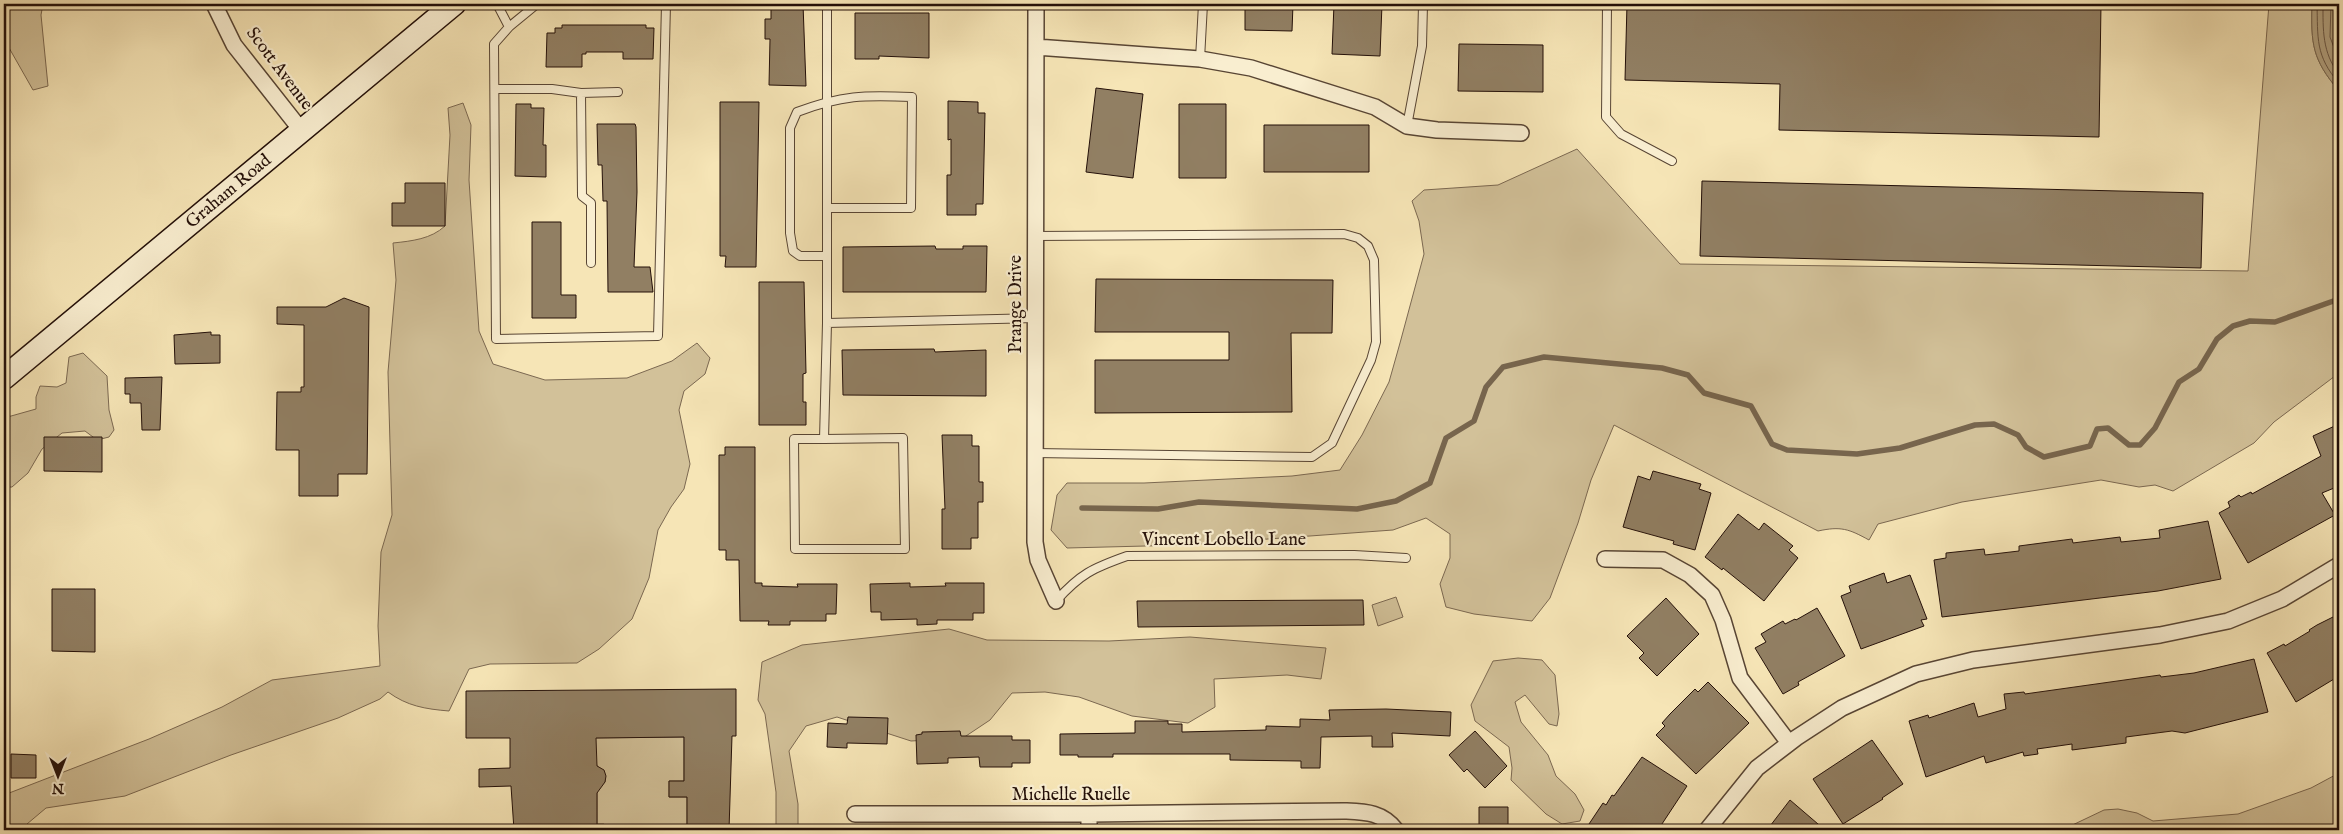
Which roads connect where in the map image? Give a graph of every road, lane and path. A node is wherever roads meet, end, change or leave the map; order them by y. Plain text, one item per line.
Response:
1 (214, 4) edge
2 (454, 4) edge
3 (497, 4) edge
4 (537, 4) edge
5 (666, 4) edge
6 (827, 4) edge
7 (1036, 4) edge
8 (1203, 4) edge
9 (1423, 4) edge
10 (1608, 4) edge
11 (509, 26) junction
12 (1036, 47) junction
13 (1200, 59) junction
14 (495, 89) junction
15 (618, 92) dead end
16 (581, 93) junction
17 (828, 101) junction
18 (1407, 126) junction
19 (301, 130) junction
20 (1521, 133) dead end
21 (1672, 161) dead end
22 (827, 208) junction
23 (1035, 236) junction
24 (827, 256) junction
25 (591, 263) dead end
26 (1034, 318) junction
27 (827, 323) junction
28 (4, 378) edge
29 (824, 439) junction
30 (1035, 453) junction
31 (1406, 558) dead end
32 (1605, 559) dead end
33 (2339, 565) edge
34 (1056, 600) joint
35 (1789, 744) junction
36 (855, 814) dead end
37 (1089, 814) junction
38 (1089, 830) edge
39 (1396, 830) edge
40 (1707, 830) edge

1 - 19 street, Scott Avenue
2 - 19 main road, Graham Road
3 - 11 lane
4 - 11 lane
5 - 14 lane
6 - 17 lane
7 - 12 street, Prange Drive
8 - 13 lane
9 - 18 lane
10 - 21 lane
11 - 14 lane
12 - 13 street
12 - 23 street, Prange Drive
13 - 18 street
14 - 16 lane
15 - 16 lane
16 - 25 lane
17 - 22 lane
17 - 22 lane
17 - 24 lane
18 - 20 street
19 - 28 main road, Graham Road
22 - 24 lane
23 - 26 street, Prange Drive
23 - 30 lane
24 - 27 lane
26 - 27 lane
26 - 30 street, Prange Drive
27 - 29 lane
29 - 29 lane
30 - 34 street, Prange Drive
31 - 34 lane, Vincent Lobello Lane
32 - 35 street
33 - 35 street
35 - 40 street
36 - 37 street, Michelle Ruelle
37 - 38 street
37 - 39 street, Michelle Ruelle

